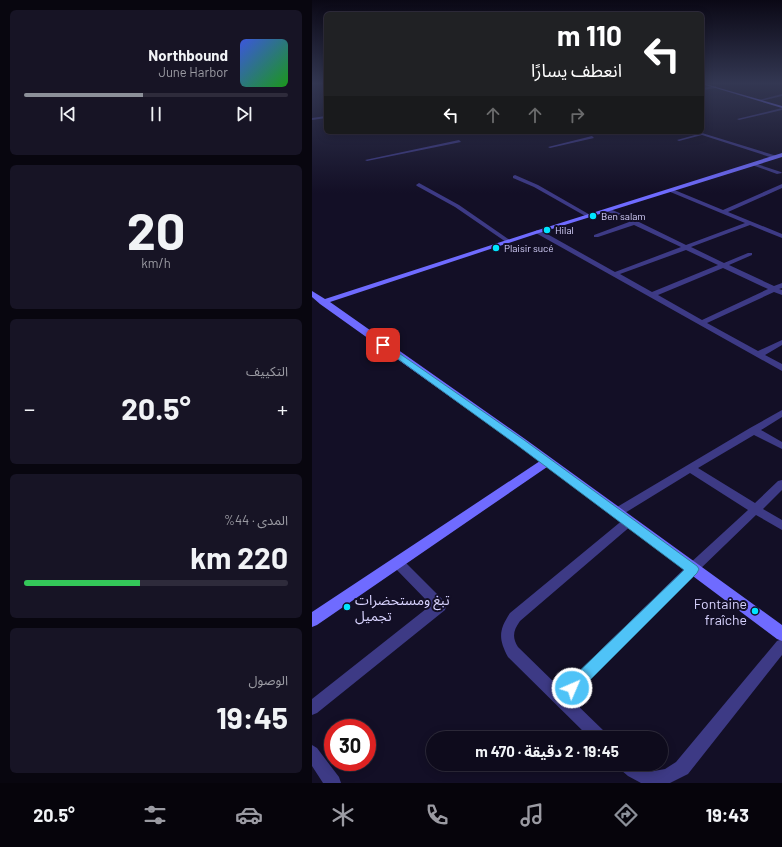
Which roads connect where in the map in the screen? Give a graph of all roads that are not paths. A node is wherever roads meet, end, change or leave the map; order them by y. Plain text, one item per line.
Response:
1 (592, 137) dead end
2 (459, 140) dead end
3 (679, 140) dead end
4 (550, 147) dead end
5 (778, 156) edge
6 (367, 160) dead end
7 (754, 164) junction
8 (780, 173) dead end
9 (515, 177) dead end
10 (419, 185) dead end
11 (782, 186) edge
12 (670, 190) junction
13 (608, 210) junction
14 (723, 212) junction
15 (589, 216) junction
16 (636, 222) junction
17 (750, 223) junction
18 (537, 232) junction
19 (596, 236) dead end
20 (782, 236) edge
21 (508, 241) junction
22 (686, 247) junction
23 (750, 254) dead end
24 (725, 265) junction
25 (615, 274) junction
26 (782, 285) edge
27 (773, 289) junction
28 (312, 293) edge
29 (782, 293) edge
30 (652, 295) junction
31 (323, 302) junction
32 (701, 323) junction
33 (782, 342) edge
34 (758, 355) junction
35 (782, 368) edge
36 (782, 413) edge
37 (753, 430) junction
38 (782, 446) edge
39 (547, 462) junction
40 (690, 468) junction
41 (782, 484) edge
42 (756, 510) junction
43 (616, 513) junction
44 (628, 522) junction
45 (782, 526) edge
46 (398, 563) junction
47 (692, 569) junction
48 (312, 620) edge
49 (782, 634) edge
50 (782, 645) edge
51 (561, 699) junction
52 (312, 708) edge
53 (594, 731) edge
54 (312, 753) edge
55 (635, 771) edge
56 (333, 783) edge

1 - 4 street
2 - 6 street
3 - 5 street
5 - 7 main road
7 - 8 street
7 - 12 main road
9 - 15 street
10 - 21 street
11 - 14 street
12 - 13 main road
12 - 14 street
13 - 15 main road
13 - 16 street
14 - 17 street
15 - 18 main road
16 - 19 street
16 - 22 street
17 - 20 street
17 - 22 street
18 - 21 main road
18 - 25 street
21 - 31 main road
22 - 24 street
22 - 25 street
23 - 24 street
24 - 27 street
24 - 30 street
25 - 30 street
26 - 27 street
27 - 29 street
27 - 32 street
28 - 31 main road
30 - 32 street
31 - 39 main road
32 - 34 street
33 - 34 street
34 - 35 street
36 - 37 street
37 - 38 street
37 - 40 street
39 - 43 main road
39 - 46 main road
40 - 42 street
40 - 43 street
41 - 42 street
42 - 45 street
42 - 47 street
43 - 44 main road
44 - 47 main road
44 - 51 street
46 - 48 main road
46 - 52 street
47 - 49 main road
47 - 51 street
50 - 55 street
51 - 53 street
54 - 56 street

